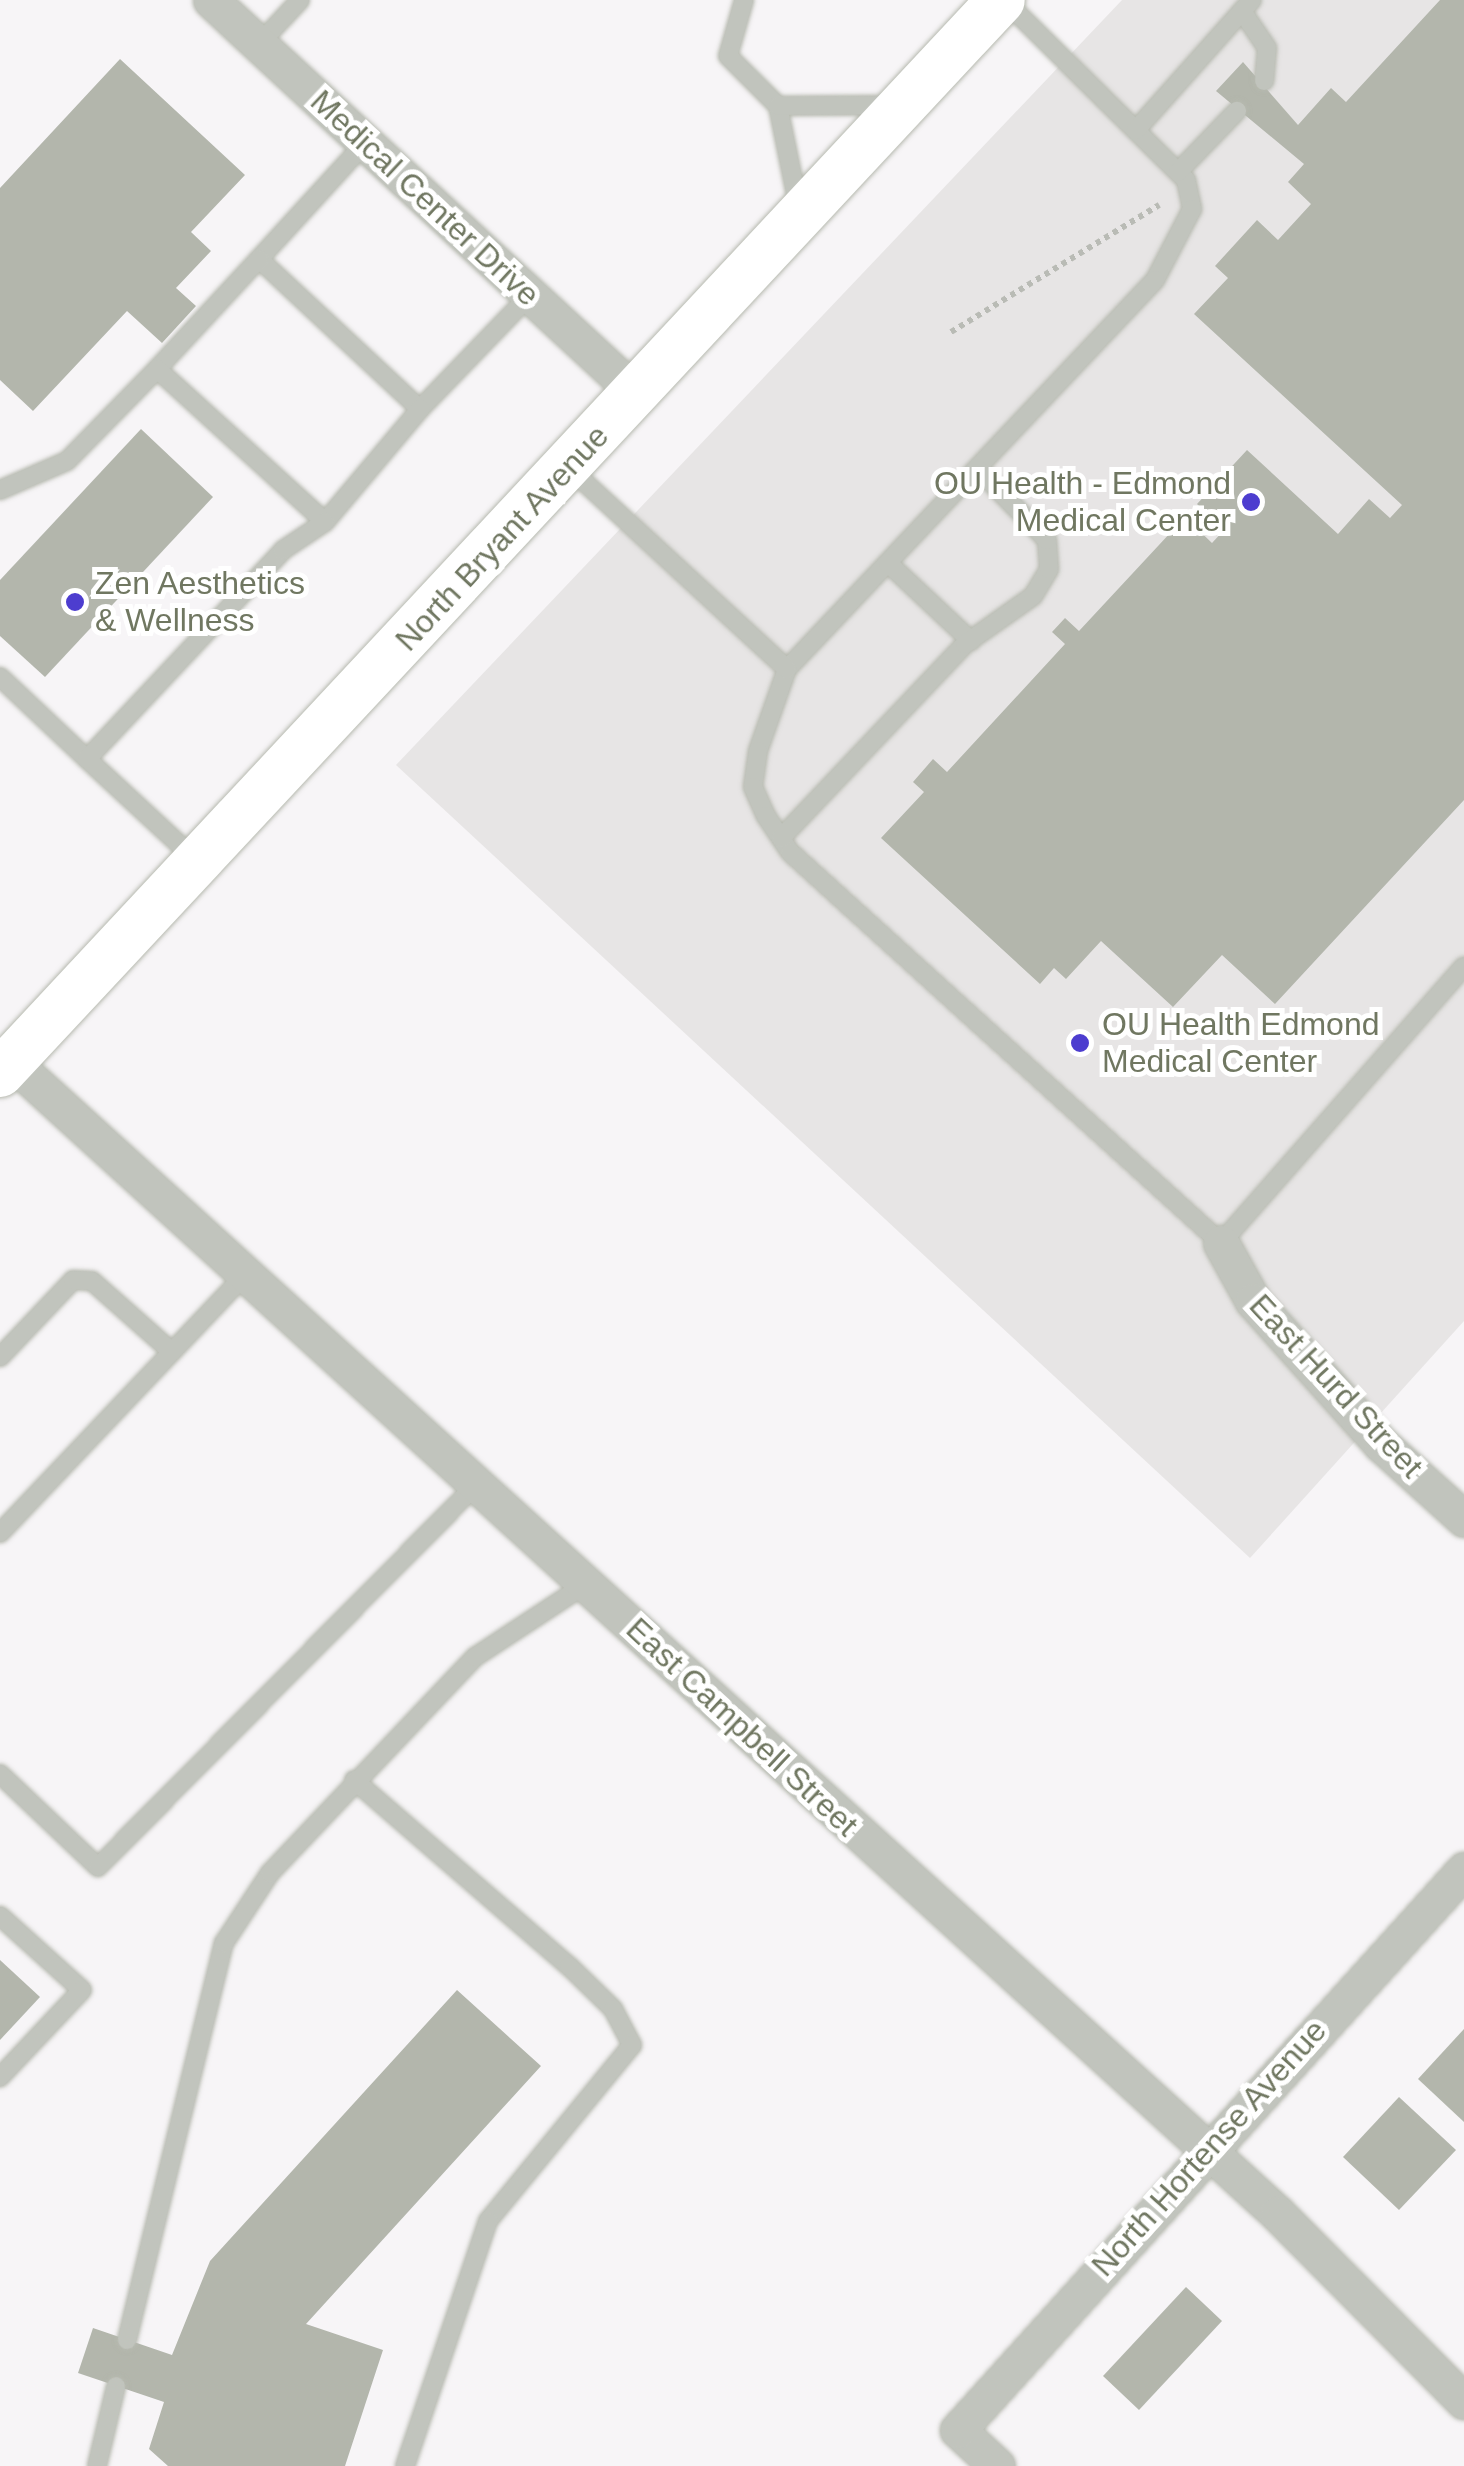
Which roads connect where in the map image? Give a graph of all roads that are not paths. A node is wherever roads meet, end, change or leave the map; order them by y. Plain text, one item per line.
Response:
1 (211, 0) edge
2 (300, 0) edge
3 (744, 0) edge
4 (1002, 0) edge
5 (1247, 6) edge
6 (259, 44) junction
7 (1264, 81) dead end
8 (778, 106) junction
9 (902, 106) junction
10 (1237, 111) dead end
11 (1136, 130) junction
12 (365, 143) junction
13 (1178, 172) junction
14 (800, 216) junction
15 (259, 258) junction
16 (530, 296) junction
17 (157, 369) junction
18 (638, 396) junction
19 (420, 409) junction
20 (568, 466) junction
21 (977, 468) junction
22 (0, 490) edge
23 (325, 522) junction
24 (888, 563) junction
25 (970, 640) junction
26 (787, 669) junction
27 (0, 677) edge
28 (87, 759) junction
29 (781, 838) junction
30 (198, 862) junction
31 (1464, 966) edge
32 (6, 1067) edge
33 (1221, 1243) junction
34 (247, 1273) junction
35 (172, 1352) junction
36 (0, 1357) edge
37 (476, 1484) junction
38 (1464, 1520) edge
39 (0, 1534) edge
40 (586, 1584) junction
41 (0, 1774) edge
42 (354, 1780) junction
43 (1464, 1870) edge
44 (0, 1916) edge
45 (0, 2078) edge
46 (1203, 2150) junction
47 (127, 2340) dead end
48 (116, 2386) dead end
49 (1464, 2402) edge
50 (96, 2466) edge
51 (405, 2466) edge
52 (998, 2466) edge

1 - 6 street, Medical Center Drive
2 - 6 lane
3 - 8 lane
4 - 9 main road, North Bryant Avenue
4 - 11 lane
5 - 7 lane
5 - 11 lane
6 - 12 street, Medical Center Drive
8 - 9 lane
8 - 14 lane
9 - 14 main road, North Bryant Avenue
10 - 13 lane
11 - 13 lane
12 - 15 lane
12 - 16 street, Medical Center Drive
13 - 21 lane
14 - 18 main road, North Bryant Avenue
15 - 17 lane
15 - 19 lane
16 - 18 street, Medical Center Drive
16 - 19 lane
17 - 22 lane
17 - 23 lane
18 - 20 main road, North Bryant Avenue
19 - 23 lane
20 - 26 lane
20 - 30 main road, North Bryant Avenue
21 - 24 lane
21 - 25 lane
23 - 28 lane
24 - 25 lane
24 - 26 lane
25 - 29 lane
26 - 29 lane
27 - 28 lane
28 - 30 lane
29 - 33 lane
30 - 32 main road, North Bryant Avenue
31 - 33 lane
32 - 34 street, East Campbell Street
33 - 38 street, East Hurd Street
34 - 35 lane
34 - 37 street, East Campbell Street
35 - 36 lane
35 - 39 lane
37 - 40 street, East Campbell Street
37 - 41 lane
40 - 42 lane
40 - 46 street, East Campbell Street
42 - 47 lane
42 - 51 lane
43 - 46 street, North Hortense Avenue
44 - 45 lane
46 - 49 street, East Campbell Street
46 - 52 street, North Hortense Avenue
48 - 50 lane

